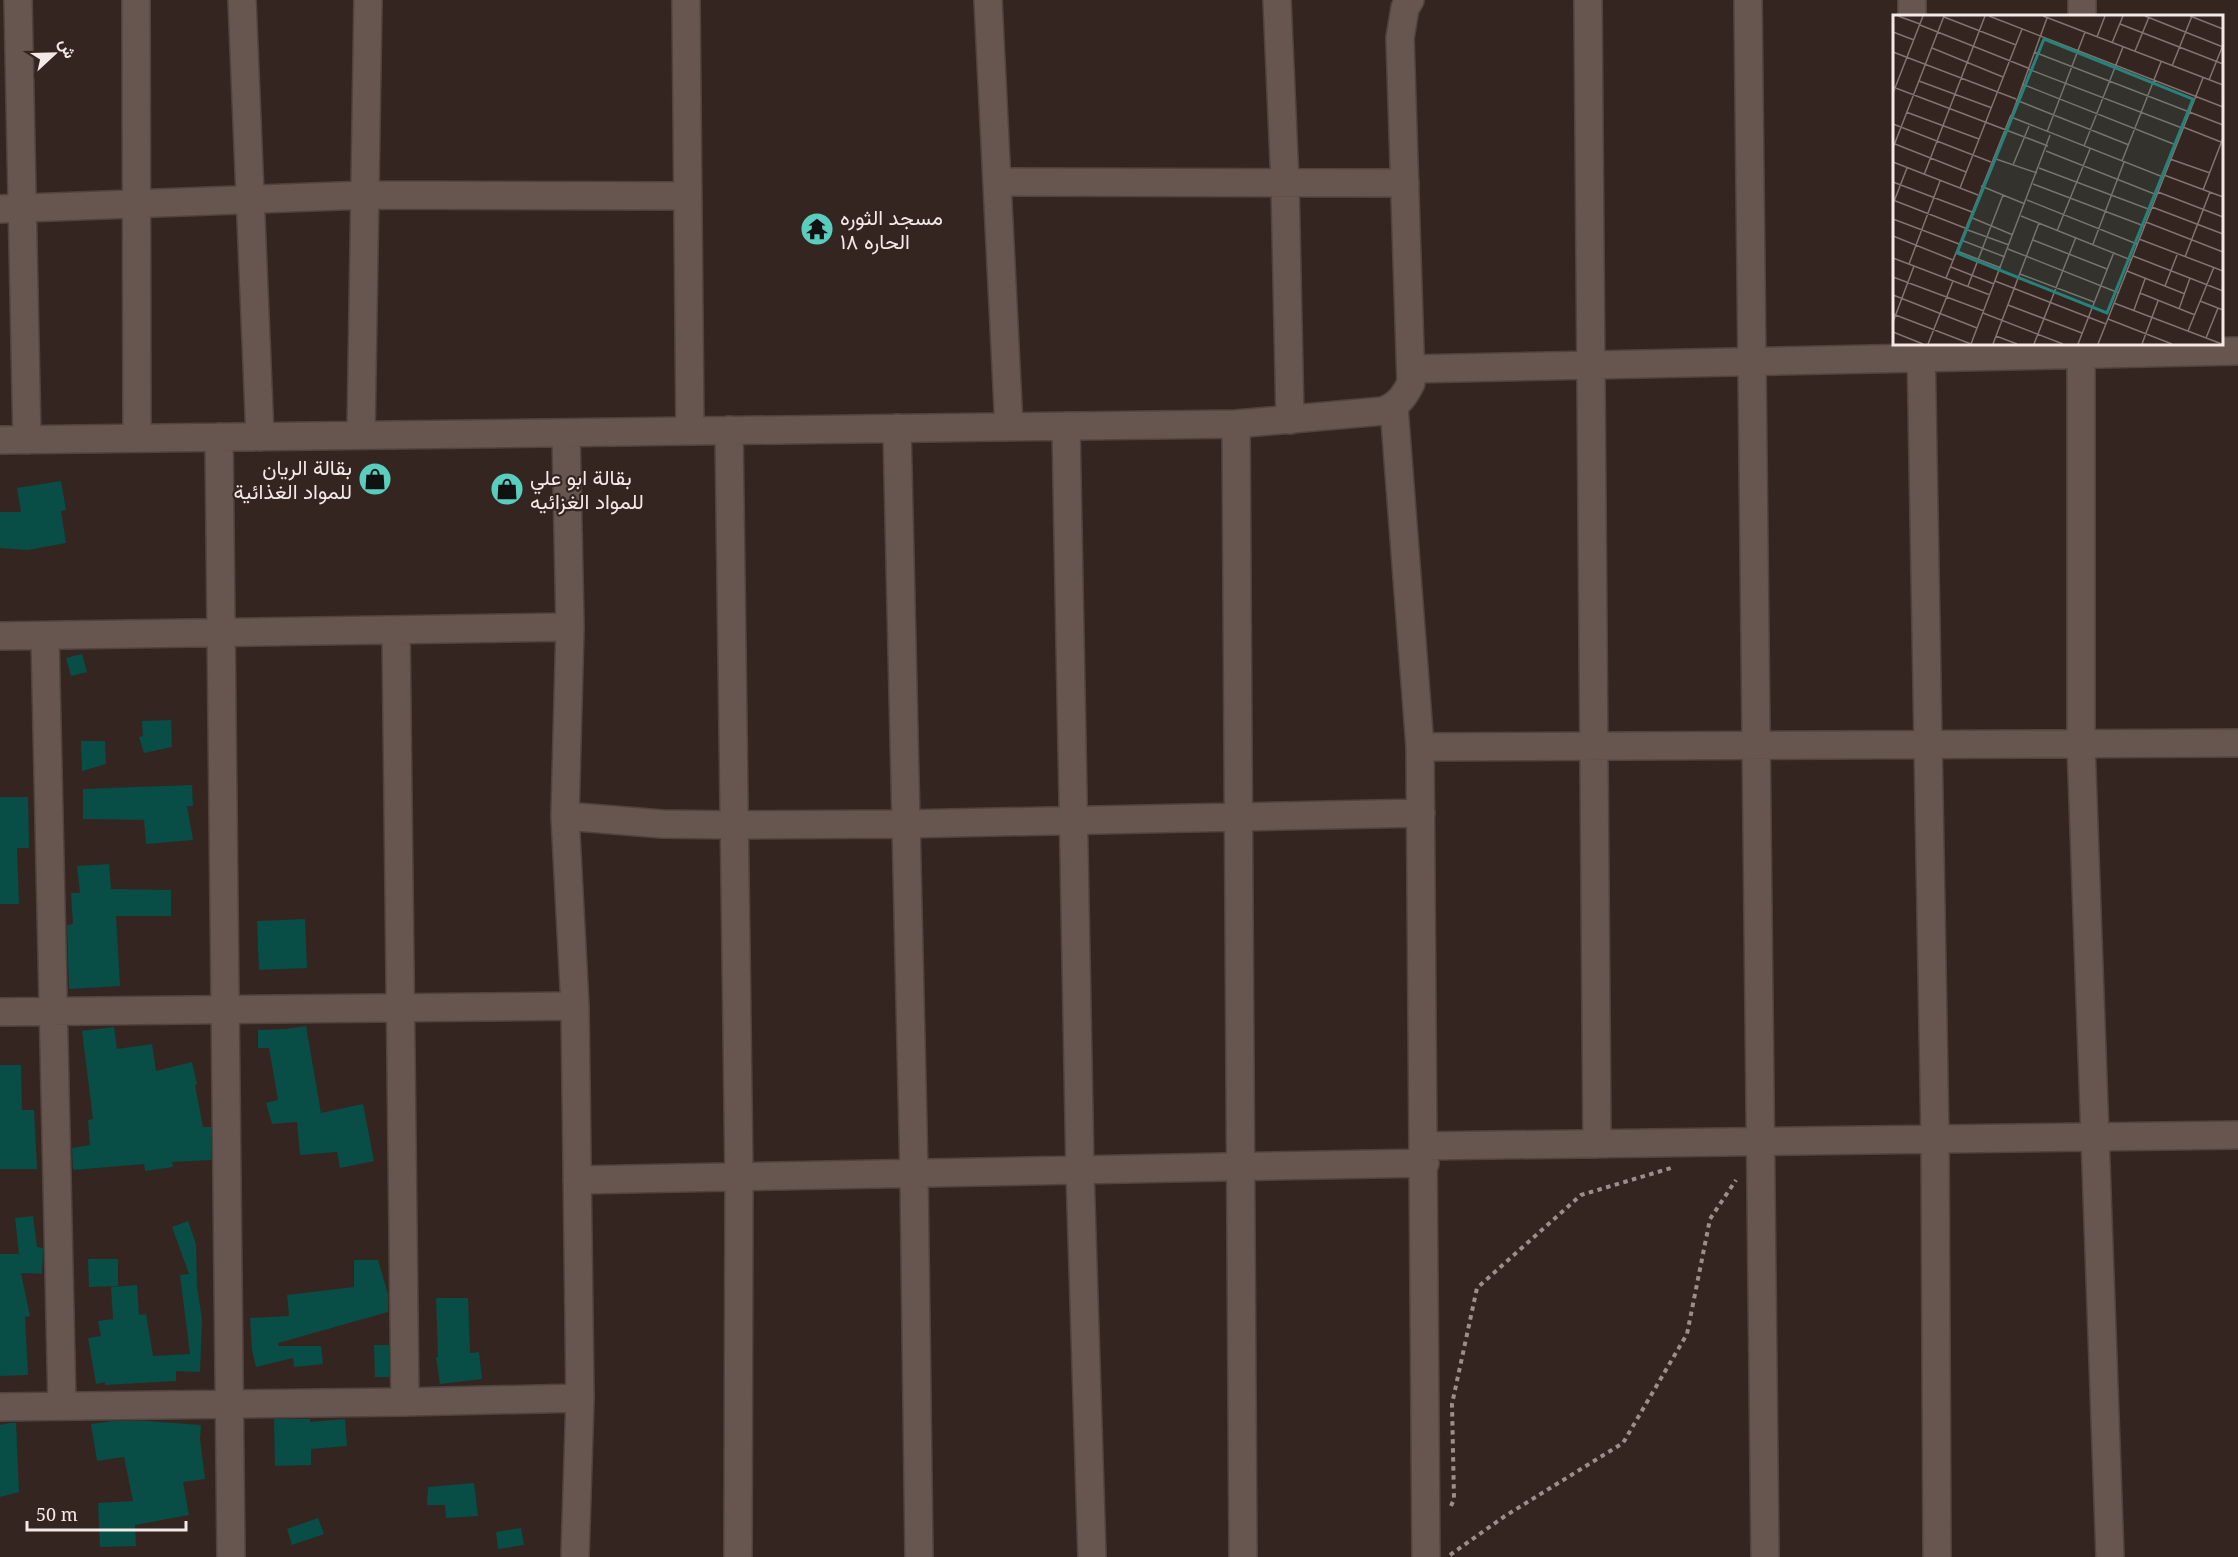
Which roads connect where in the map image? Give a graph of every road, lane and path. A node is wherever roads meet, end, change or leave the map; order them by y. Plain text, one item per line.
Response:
1 (18, 0) edge
2 (136, 0) edge
3 (242, 0) edge
4 (368, 0) edge
5 (686, 0) edge
6 (988, 0) edge
7 (1277, 0) edge
8 (1410, 0) edge
9 (1588, 0) edge
10 (1748, 0) edge
11 (997, 182) junction
12 (1285, 183) junction
13 (1405, 183) junction
14 (365, 195) junction
15 (688, 196) junction
16 (251, 200) junction
17 (137, 205) junction
18 (11, 208) edge
19 (2081, 349) edge
20 (1921, 351) edge
21 (2238, 351) edge
22 (1752, 361) junction
23 (1591, 365) junction
24 (1412, 369) junction
25 (1394, 407) junction
26 (1290, 420) junction
27 (1236, 424) junction
28 (1066, 426) junction
29 (1009, 427) junction
30 (897, 428) junction
31 (729, 430) junction
32 (690, 431) junction
33 (566, 433) junction
34 (361, 435) junction
35 (219, 437) junction
36 (260, 437) junction
37 (137, 438) junction
38 (0, 440) edge
39 (27, 440) junction
40 (570, 627) junction
41 (396, 630) junction
42 (222, 633) junction
43 (0, 636) edge
44 (45, 636) junction
45 (2238, 743) edge
46 (1929, 744) junction
47 (2081, 744) junction
48 (1756, 745) junction
49 (1594, 746) junction
50 (1420, 747) junction
51 (1421, 813) junction
52 (565, 816) junction
53 (1239, 817) junction
54 (1074, 820) junction
55 (906, 824) junction
56 (735, 825) junction
57 (575, 1006) junction
58 (400, 1008) junction
59 (226, 1009) junction
60 (53, 1011) junction
61 (0, 1012) edge
62 (2238, 1135) edge
63 (2095, 1137) junction
64 (1935, 1139) junction
65 (1761, 1142) junction
66 (1597, 1144) junction
67 (1424, 1155) junction
68 (1682, 1165) dead end
69 (1242, 1167) junction
70 (1080, 1171) junction
71 (914, 1174) junction
72 (739, 1177) junction
73 (577, 1180) junction
74 (580, 1398) junction
75 (405, 1402) junction
76 (231, 1404) junction
77 (62, 1406) junction
78 (0, 1407) edge
79 (1450, 1508) dead end
80 (231, 1557) edge
81 (575, 1557) edge
82 (738, 1557) edge
83 (919, 1557) edge
84 (1092, 1557) edge
85 (1243, 1557) edge
86 (1426, 1557) edge
87 (1448, 1557) edge
88 (1765, 1557) edge
89 (1937, 1557) edge
90 (2109, 1557) edge

1 - 18 street
2 - 17 street
3 - 16 street
4 - 14 street
5 - 15 street
6 - 11 street
7 - 12 street
8 - 13 street
9 - 23 street
10 - 22 street
11 - 12 street
11 - 29 street
12 - 13 street
12 - 26 street
13 - 24 street
14 - 15 street
14 - 16 street
14 - 34 street
15 - 32 street
16 - 17 street
16 - 36 street
17 - 18 street
17 - 37 street
18 - 39 street
19 - 20 street
19 - 21 street
19 - 47 street
20 - 22 street
20 - 46 street
22 - 23 street
22 - 48 street
23 - 24 street
23 - 49 street
24 - 25 street
25 - 26 street
25 - 50 street
26 - 27 street
27 - 28 street
27 - 53 street
28 - 29 street
28 - 54 street
29 - 30 street
30 - 31 street
30 - 55 street
31 - 32 street
31 - 56 street
32 - 33 street
33 - 34 street
33 - 40 street
34 - 36 street
35 - 36 street
35 - 37 street
35 - 42 street
37 - 39 street
38 - 39 street
40 - 41 street
40 - 52 street
41 - 42 street
41 - 58 street
42 - 44 street
42 - 59 street
43 - 44 street
44 - 60 street
45 - 47 street
46 - 47 street
46 - 48 street
46 - 64 street
47 - 63 street
48 - 49 street
48 - 65 street
49 - 50 street
49 - 66 street
50 - 51 street
51 - 53 street
51 - 67 street
52 - 56 street
52 - 57 street
53 - 54 street
53 - 69 street
54 - 55 street
54 - 70 street
55 - 56 street
55 - 71 street
56 - 72 street
57 - 58 street
57 - 73 street
58 - 59 street
58 - 75 street
59 - 60 street
59 - 76 street
60 - 61 street
60 - 77 street
62 - 63 street
63 - 64 street
63 - 90 street
64 - 65 street
64 - 89 street
65 - 66 street
65 - 87 path
65 - 88 street
66 - 67 street
67 - 69 street
67 - 86 street
68 - 79 path
69 - 70 street
69 - 85 street
70 - 71 street
70 - 84 street
71 - 72 street
71 - 83 street
72 - 73 street
72 - 82 street
73 - 74 street
74 - 75 street
74 - 81 street
75 - 76 street
76 - 77 street
76 - 80 street
77 - 78 street

